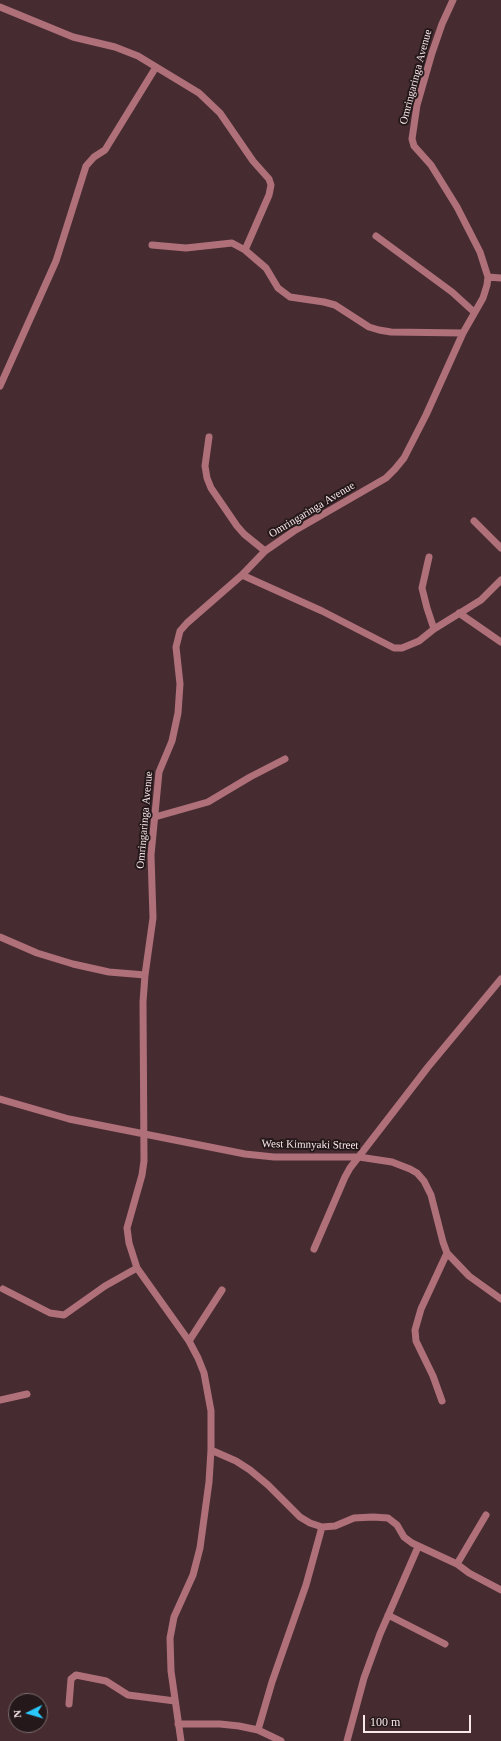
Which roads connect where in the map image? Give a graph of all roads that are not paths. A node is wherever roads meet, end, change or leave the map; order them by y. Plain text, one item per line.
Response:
1 (453, 0) edge
2 (0, 8) edge
3 (156, 67) junction
4 (376, 236) dead end
5 (152, 245) dead end
6 (245, 250) junction
7 (488, 277) junction
8 (501, 278) edge
9 (474, 312) junction
10 (463, 333) junction
11 (0, 386) edge
12 (209, 437) dead end
13 (474, 521) dead end
14 (501, 548) edge
15 (265, 552) junction
16 (429, 557) dead end
17 (242, 574) junction
18 (501, 580) edge
19 (459, 613) junction
20 (434, 629) junction
21 (501, 642) edge
22 (285, 759) dead end
23 (155, 817) junction
24 (0, 937) edge
25 (145, 976) junction
26 (501, 979) edge
27 (0, 1099) edge
28 (145, 1133) junction
29 (359, 1157) junction
30 (314, 1249) dead end
31 (447, 1253) junction
32 (137, 1268) junction
33 (3, 1288) dead end
34 (222, 1290) dead end
35 (501, 1299) edge
36 (189, 1341) junction
37 (27, 1394) dead end
38 (0, 1400) edge
39 (442, 1400) dead end
40 (212, 1450) junction
41 (486, 1515) dead end
42 (322, 1527) junction
43 (418, 1547) junction
44 (457, 1564) junction
45 (501, 1590) edge
46 (388, 1614) junction
47 (445, 1644) dead end
48 (175, 1701) junction
49 (69, 1704) dead end
50 (178, 1724) junction
51 (258, 1730) junction
52 (181, 1741) edge
53 (281, 1741) edge
54 (347, 1741) edge

1 - 7 street, Omringaringa Avenue
2 - 3 street
3 - 6 street
3 - 11 street
4 - 9 street
5 - 6 street
6 - 10 street
7 - 8 street
7 - 9 street, Omringaringa Avenue
9 - 10 street, Omringaringa Avenue
10 - 15 street, Omringaringa Avenue
12 - 15 street
13 - 14 street
15 - 17 street, Omringaringa Avenue
16 - 20 street
17 - 20 street
17 - 23 street, Omringaringa Avenue
18 - 19 street
19 - 20 street
19 - 21 street
22 - 23 street
23 - 25 street, Omringaringa Avenue
24 - 25 street
25 - 28 street, Omringaringa Avenue
26 - 29 street
27 - 28 street, West Kimnyaki Street
28 - 29 street, West Kimnyaki Street
28 - 32 street, Omringaringa Avenue
29 - 30 street
29 - 31 street, West Kimnyaki Street
31 - 35 street, West Kimnyaki Street
31 - 39 street
32 - 33 street
32 - 36 street, Omringaringa Avenue
34 - 36 street
36 - 40 street, Omringaringa Avenue
37 - 38 street
40 - 42 street
40 - 48 street, Omringaringa Avenue
41 - 44 street
42 - 43 street
42 - 51 street
43 - 44 street
43 - 46 street
44 - 45 street
46 - 47 street
46 - 54 street
48 - 49 street
48 - 50 street, Omringaringa Avenue
50 - 51 street
50 - 52 street, Omringaringa Avenue
51 - 53 street

